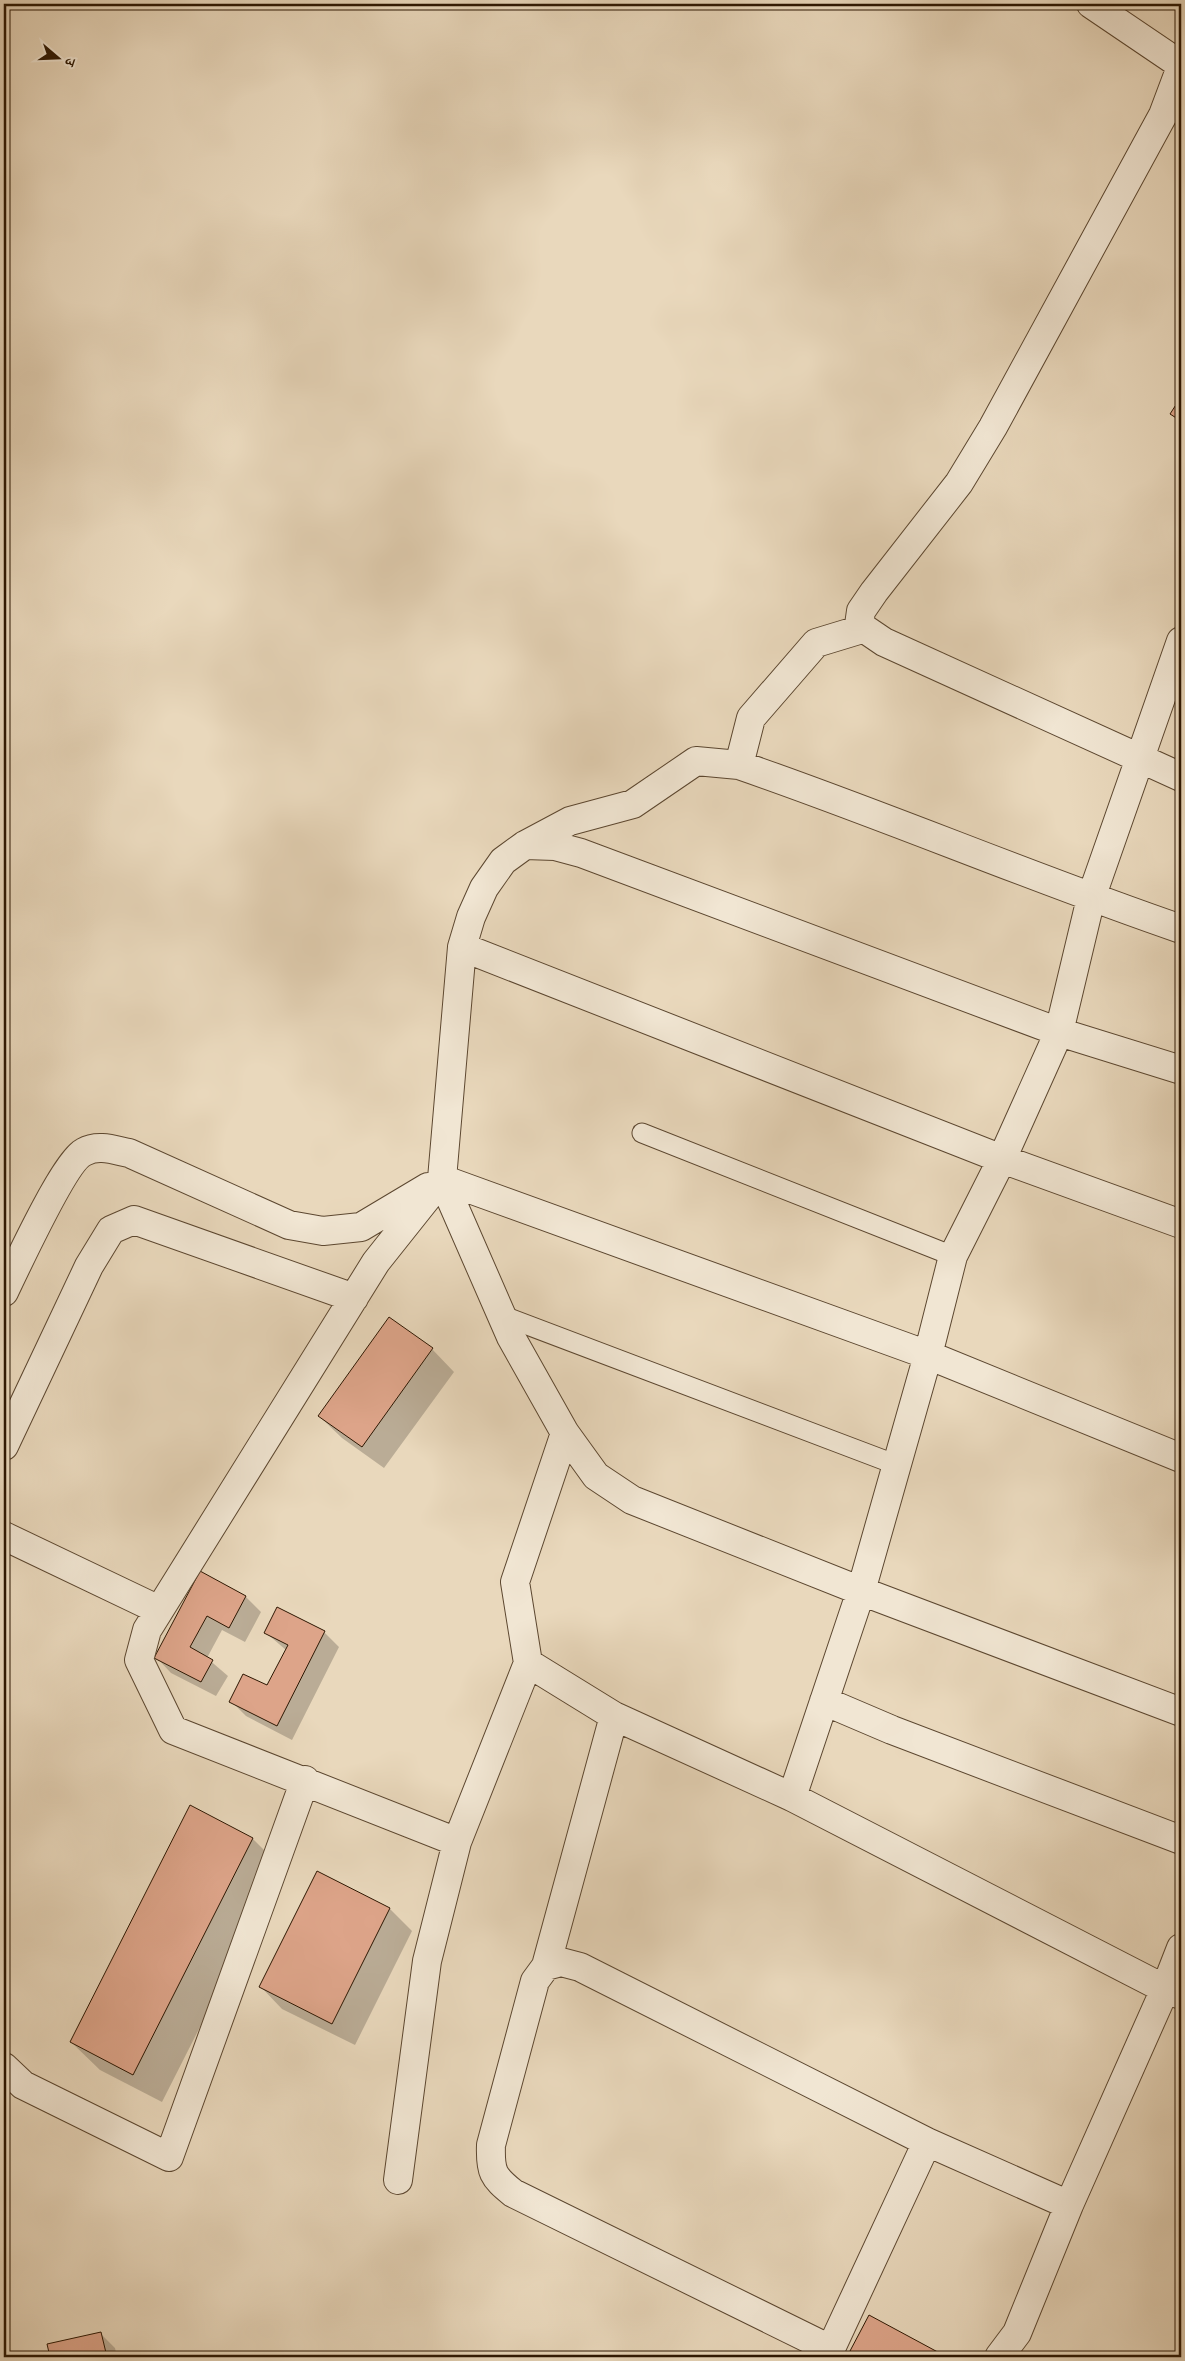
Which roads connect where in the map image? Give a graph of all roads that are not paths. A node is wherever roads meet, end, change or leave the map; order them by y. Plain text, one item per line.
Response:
1 (1091, 4) edge
2 (1181, 66) edge
3 (862, 629) junction
4 (1181, 641) edge
5 (1141, 759) junction
6 (738, 764) junction
7 (1181, 777) edge
8 (525, 845) junction
9 (1091, 898) junction
10 (1181, 929) edge
11 (462, 947) junction
12 (1059, 1032) junction
13 (1181, 1070) edge
14 (642, 1134) dead end
15 (1002, 1159) junction
16 (442, 1179) junction
17 (1181, 1224) edge
18 (953, 1256) junction
19 (4, 1292) edge
20 (354, 1298) junction
21 (501, 1315) junction
22 (928, 1355) junction
23 (565, 1433) junction
24 (4, 1446) edge
25 (1181, 1458) edge
26 (896, 1464) junction
27 (4, 1536) edge
28 (860, 1591) junction
29 (160, 1610) junction
30 (528, 1664) junction
31 (824, 1701) junction
32 (1181, 1712) edge
33 (614, 1716) junction
34 (305, 1780) junction
35 (788, 1795) junction
36 (1181, 1840) edge
37 (457, 1842) junction
38 (1181, 1948) edge
39 (546, 1966) junction
40 (1173, 1992) edge
41 (4, 2067) edge
42 (928, 2142) junction
43 (398, 2180) dead end
44 (1069, 2204) junction
45 (829, 2353) edge
46 (999, 2357) edge

1 - 2 street
2 - 3 street
3 - 5 street
3 - 6 street
4 - 5 street
5 - 7 street
5 - 9 street
6 - 8 street
6 - 9 street
8 - 11 street
8 - 12 street
9 - 10 street
9 - 12 street
11 - 15 street
11 - 16 street
12 - 13 street
12 - 15 street
14 - 18 lane
15 - 17 street
15 - 18 street
16 - 19 street
16 - 20 street
16 - 21 street
16 - 22 street
18 - 22 street
20 - 24 street
20 - 29 street
21 - 23 street
21 - 26 lane
22 - 25 street
22 - 26 street
23 - 28 street
23 - 30 street
26 - 28 street
27 - 29 street
28 - 31 street
28 - 32 street
29 - 34 street
30 - 33 street
30 - 37 street
31 - 35 street
31 - 36 street
33 - 35 street
33 - 39 street
34 - 37 street
34 - 41 street
35 - 40 street
37 - 43 street
38 - 40 street
39 - 42 street
39 - 45 street
40 - 44 street
42 - 44 street
42 - 45 street
44 - 46 street

